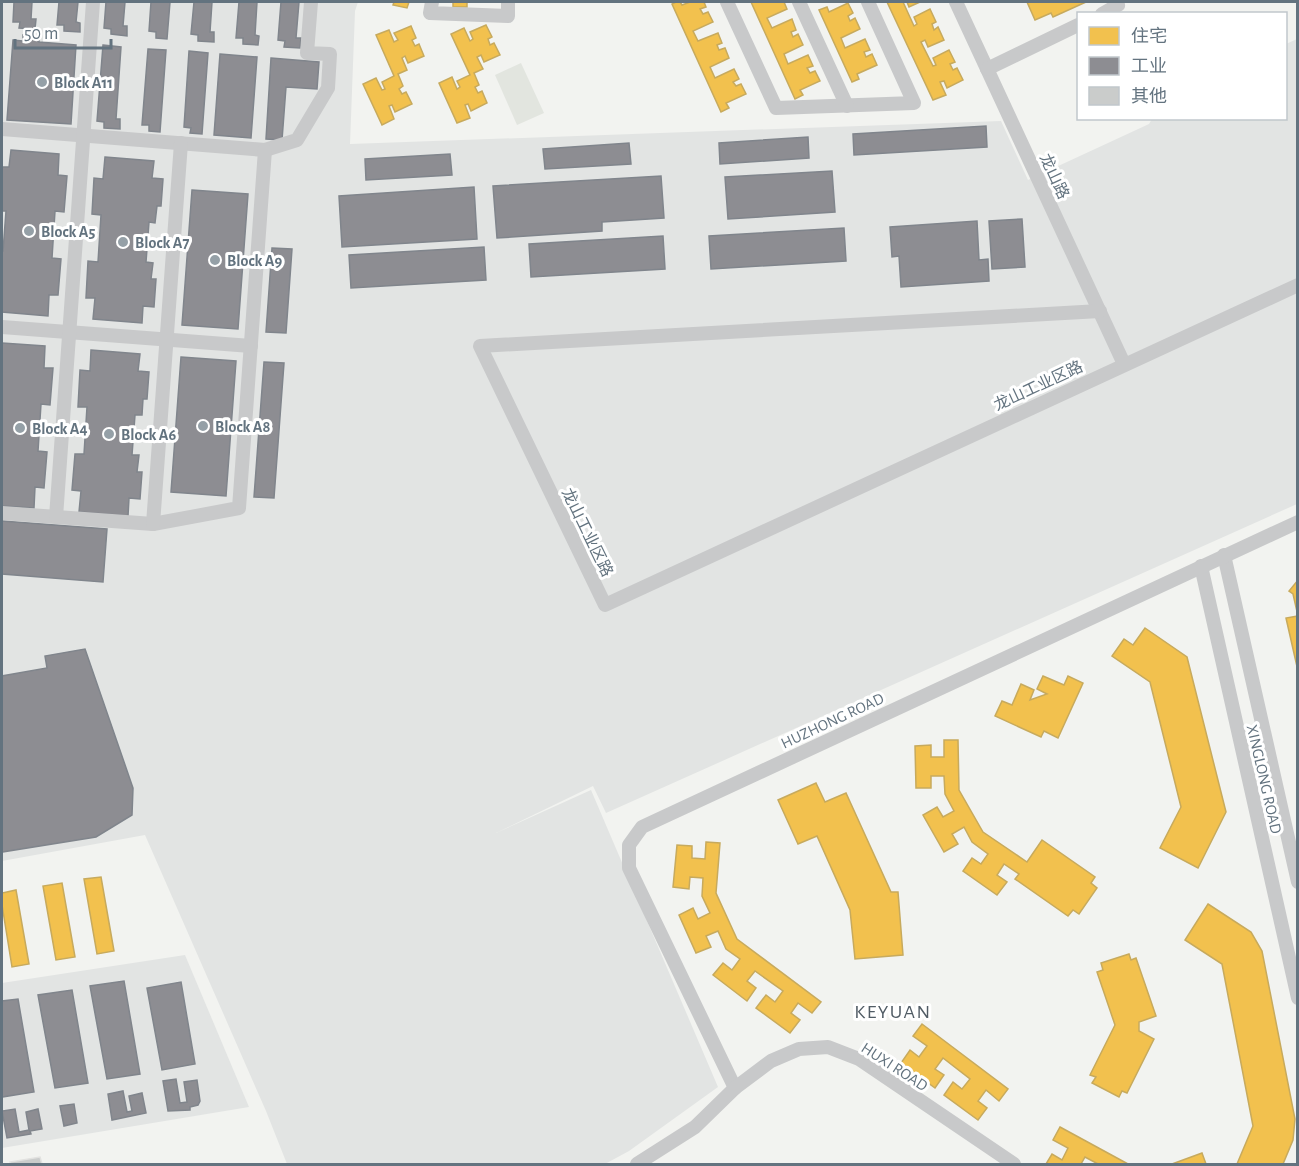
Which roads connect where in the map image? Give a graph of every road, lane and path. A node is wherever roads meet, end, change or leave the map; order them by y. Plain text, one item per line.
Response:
1 (93, 2) edge
2 (311, 2) edge
3 (432, 2) edge
4 (508, 2) edge
5 (727, 2) edge
6 (799, 2) edge
7 (868, 2) edge
8 (956, 2) edge
9 (1117, 2) edge
10 (1106, 12) edge
11 (1077, 25) edge
12 (987, 69) junction
13 (847, 106) junction
14 (2, 129) edge
15 (84, 136) junction
16 (181, 143) junction
17 (265, 150) junction
18 (1298, 285) edge
19 (1100, 311) junction
20 (2, 327) edge
21 (69, 332) junction
22 (166, 340) junction
23 (251, 346) junction
24 (1124, 364) junction
25 (2, 513) edge
26 (56, 517) junction
27 (1298, 522) edge
28 (153, 524) junction
29 (1224, 555) junction
30 (1201, 566) junction
31 (1298, 882) edge
32 (1298, 998) edge
33 (735, 1088) junction
34 (637, 1164) edge
35 (1014, 1164) edge

1 - 15 street
2 - 17 street
3 - 4 street
5 - 13 street
6 - 13 street
7 - 13 street
8 - 12 street, 龙山路
9 - 10 street
11 - 12 street
12 - 19 street, 龙山路
14 - 15 street
15 - 16 street
15 - 21 street
16 - 17 street
16 - 22 street
17 - 23 street
18 - 24 street, 龙山工业区路
19 - 24 street, 龙山路
19 - 24 street, 龙山工业区路
20 - 21 street
21 - 22 street
21 - 26 street
22 - 23 street
22 - 28 street
23 - 28 street
25 - 26 street
26 - 28 street
27 - 29 street, HUZHONG ROAD
29 - 30 street, HUZHONG ROAD
29 - 31 street, XINGLONG ROAD
30 - 32 street, XINGLONG ROAD
30 - 33 street, HUZHONG ROAD
33 - 34 street, HUXI ROAD
33 - 35 street, HUXI ROAD

